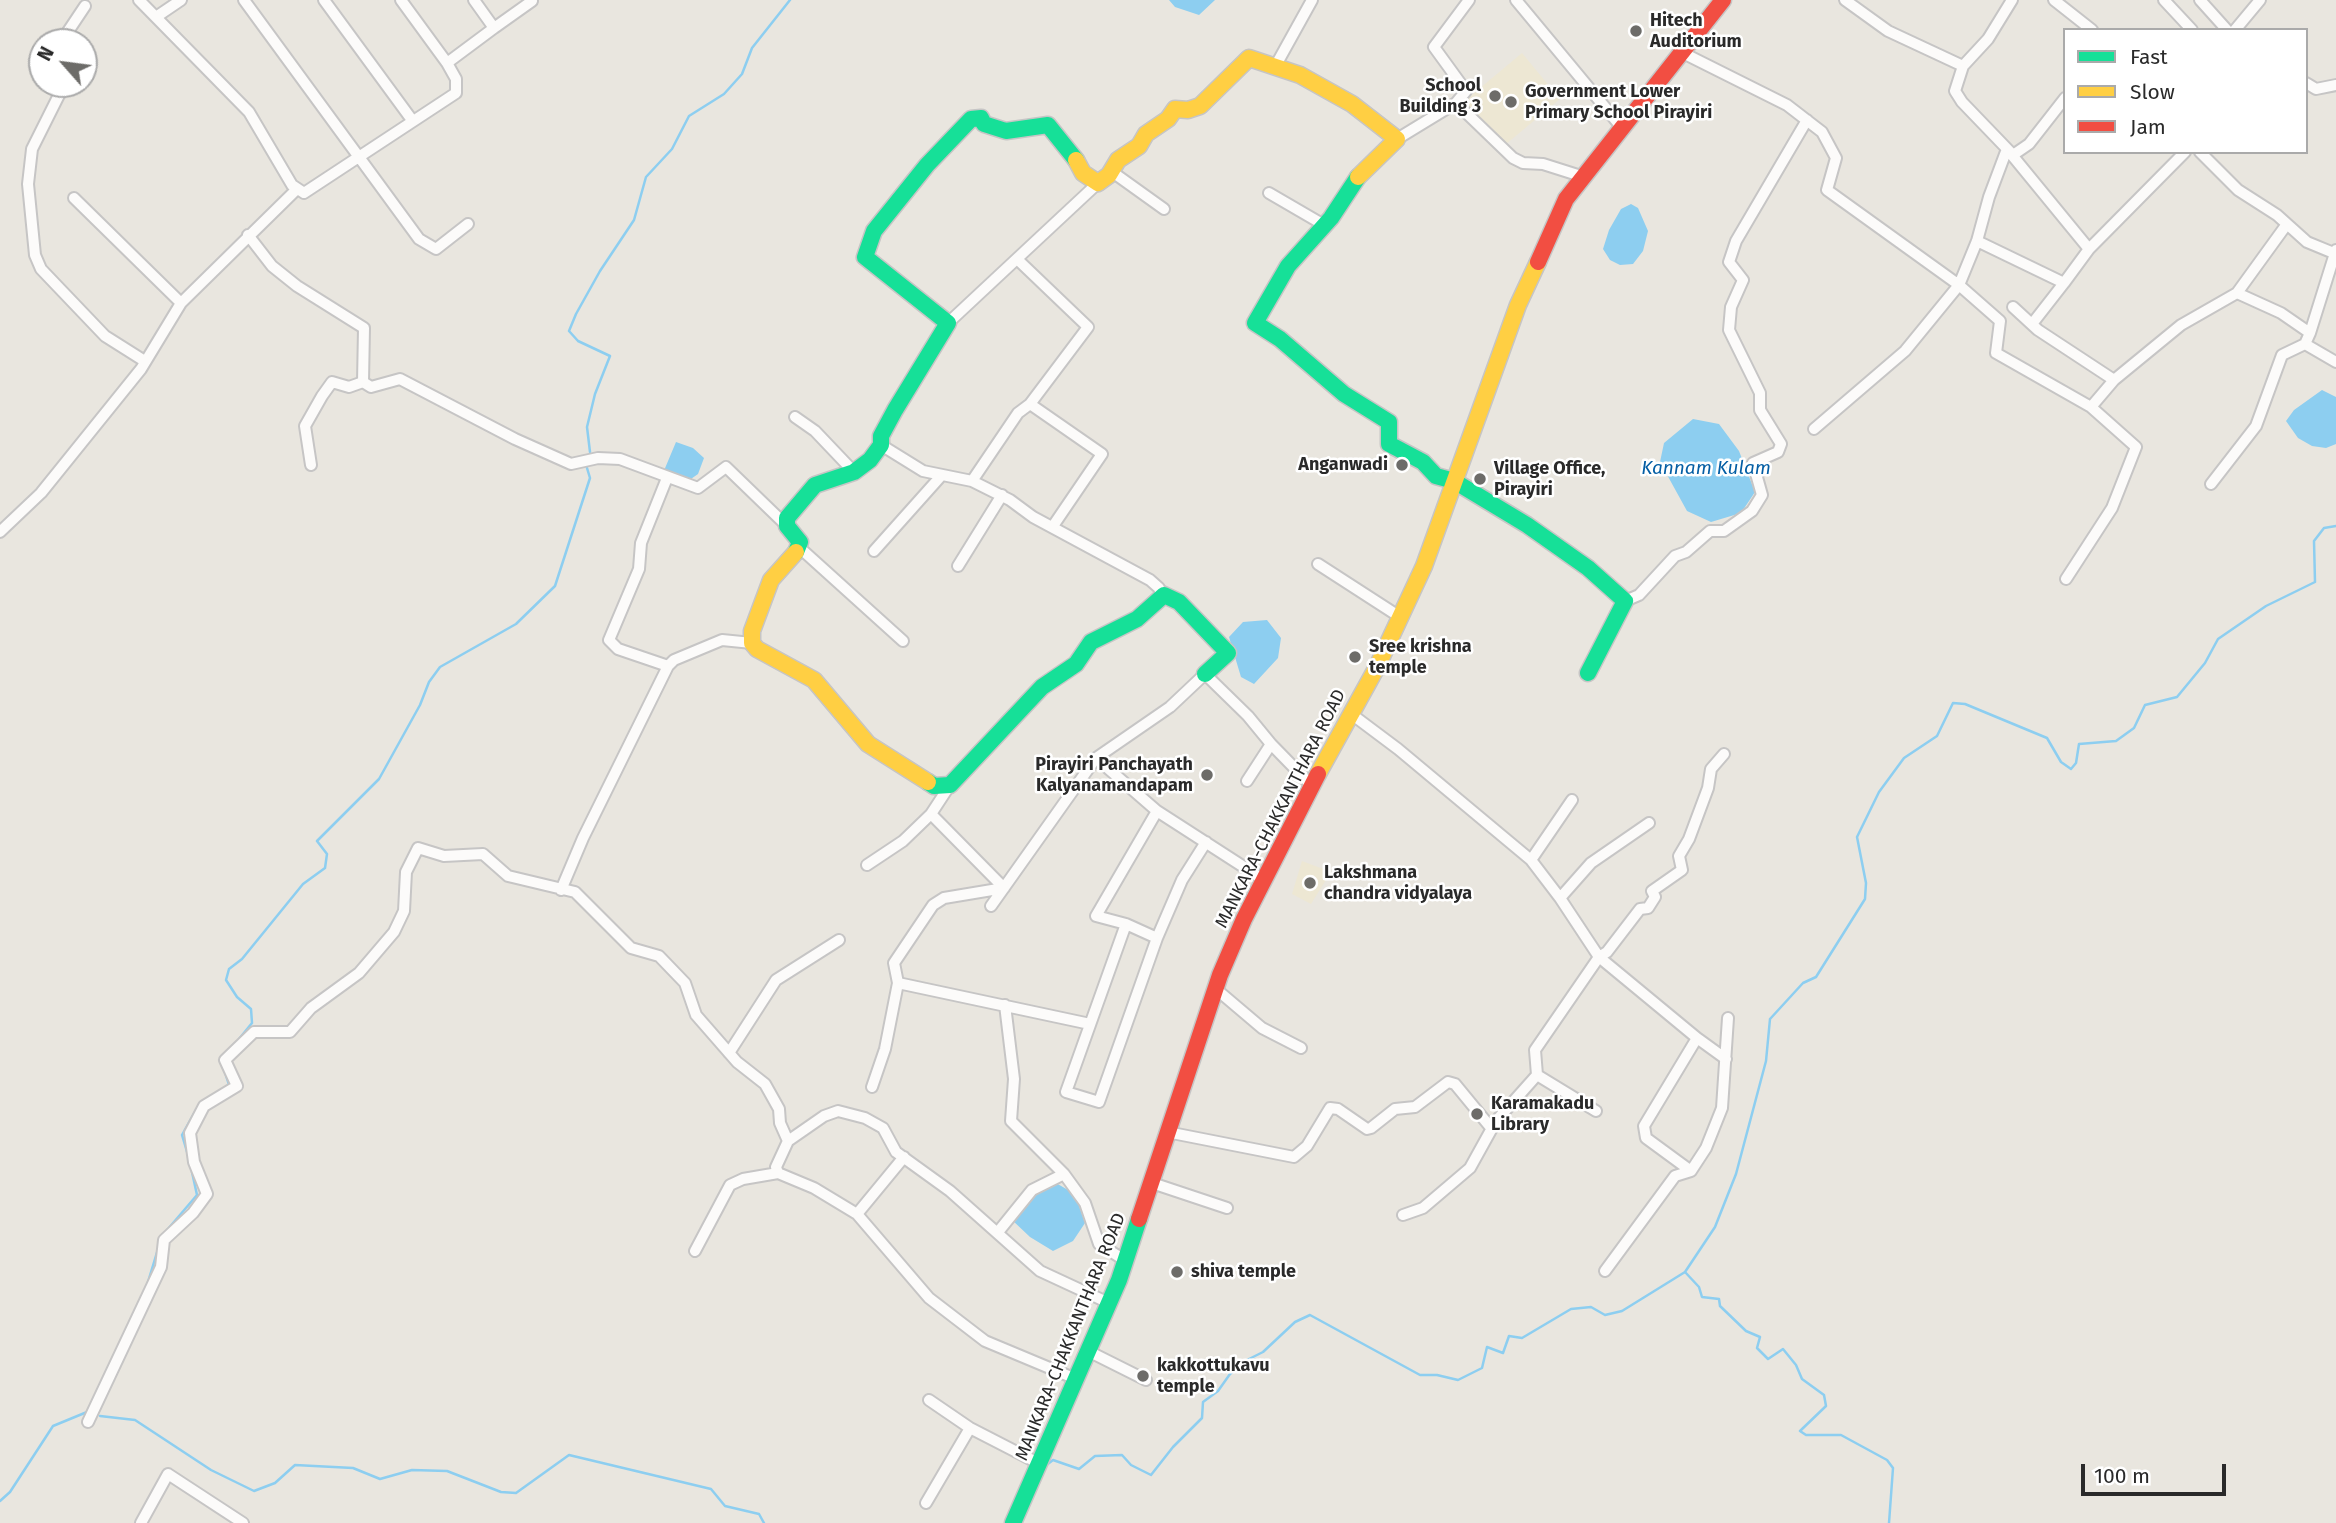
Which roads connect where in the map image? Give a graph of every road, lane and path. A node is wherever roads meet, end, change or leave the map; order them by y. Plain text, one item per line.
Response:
1 (139, 0) edge
2 (181, 0) edge
3 (244, 0) edge
4 (324, 0) edge
5 (401, 0) edge
6 (474, 0) edge
7 (1312, 0) edge
8 (1469, 0) edge
9 (1516, 0) edge
10 (1723, 0) edge
11 (1845, 0) edge
12 (2011, 0) edge
13 (2054, 0) edge
14 (2164, 0) edge
15 (2200, 0) edge
16 (2260, 0) edge
17 (532, 1) edge
18 (85, 2) edge
19 (156, 17) junction
20 (69, 28) edge
21 (494, 28) junction
22 (2089, 28) edge
23 (2190, 28) edge
24 (2233, 28) edge
25 (2235, 28) edge
26 (1683, 53) junction
27 (447, 63) junction
28 (1276, 65) junction
29 (1963, 66) junction
30 (2308, 84) edge
31 (2336, 85) edge
32 (58, 98) edge
33 (2063, 101) edge
34 (1456, 103) junction
35 (412, 120) junction
36 (1807, 120) junction
37 (1623, 129) junction
38 (1397, 139) junction
39 (2007, 149) junction
40 (2183, 154) edge
41 (2202, 154) edge
42 (360, 158) junction
43 (1111, 171) junction
44 (1584, 177) junction
45 (1098, 183) junction
46 (296, 190) junction
47 (1269, 192) dead end
48 (74, 198) dead end
49 (1164, 209) dead end
50 (468, 224) dead end
51 (2287, 224) junction
52 (1324, 225) junction
53 (248, 235) junction
54 (1977, 241) junction
55 (2089, 249) junction
56 (2336, 253) edge
57 (1018, 260) junction
58 (2064, 283) junction
59 (1959, 285) junction
60 (2237, 293) junction
61 (181, 303) junction
62 (2013, 307) dead end
63 (948, 323) junction
64 (2032, 324) junction
65 (2310, 333) junction
66 (2305, 344) junction
67 (144, 360) junction
68 (2336, 362) edge
69 (2114, 380) junction
70 (363, 382) junction
71 (1030, 404) junction
72 (2091, 407) junction
73 (795, 417) dead end
74 (1814, 429) dead end
75 (881, 445) junction
76 (311, 466) dead end
77 (854, 472) junction
78 (941, 475) junction
79 (667, 478) junction
80 (972, 481) junction
81 (1454, 481) junction
82 (2211, 484) dead end
83 (1002, 495) junction
84 (787, 526) junction
85 (1053, 526) junction
86 (0, 532) edge
87 (800, 548) junction
88 (874, 551) dead end
89 (1318, 564) dead end
90 (958, 566) dead end
91 (2066, 579) dead end
92 (1162, 597) junction
93 (1625, 601) junction
94 (1400, 617) junction
95 (903, 641) dead end
96 (752, 643) junction
97 (668, 666) junction
98 (1588, 673) dead end
99 (1205, 674) junction
100 (1350, 713) junction
101 (1271, 744) junction
102 (1724, 754) dead end
103 (1096, 758) junction
104 (1247, 781) dead end
105 (950, 785) junction
106 (1311, 785) junction
107 (1572, 800) dead end
108 (1157, 811) junction
109 (932, 814) junction
110 (1649, 823) dead end
111 (1206, 842) junction
112 (1531, 860) junction
113 (867, 865) dead end
114 (1264, 880) junction
115 (1004, 888) junction
116 (561, 890) junction
117 (1560, 898) junction
118 (991, 906) dead end
119 (1126, 924) junction
120 (1157, 938) junction
121 (839, 940) dead end
122 (1599, 957) junction
123 (898, 983) junction
124 (1216, 989) junction
125 (1006, 1005) junction
126 (1728, 1018) dead end
127 (1090, 1024) junction
128 (1697, 1038) junction
129 (1301, 1048) dead end
130 (729, 1053) junction
131 (1726, 1059) junction
132 (1537, 1075) junction
133 (872, 1087) dead end
134 (1596, 1111) dead end
135 (1492, 1129) junction
136 (1167, 1132) junction
137 (788, 1140) junction
138 (904, 1157) junction
139 (1691, 1171) junction
140 (778, 1173) junction
141 (1064, 1174) junction
142 (1152, 1183) junction
143 (1227, 1208) dead end
144 (857, 1214) junction
145 (1403, 1215) dead end
146 (998, 1232) junction
147 (695, 1251) dead end
148 (1126, 1261) junction
149 (1605, 1271) dead end
150 (1109, 1303) junction
151 (1088, 1351) junction
152 (1076, 1379) junction
153 (1146, 1380) dead end
154 (929, 1400) dead end
155 (88, 1422) dead end
156 (970, 1428) junction
157 (1040, 1464) junction
158 (926, 1503) dead end
159 (141, 1523) edge
160 (243, 1523) edge
161 (1013, 1523) edge

1 - 19 street
2 - 19 street
3 - 42 street
4 - 35 street
5 - 27 street
6 - 21 street
7 - 28 street
8 - 34 street
9 - 37 street
10 - 26 street, MANKARA-CHAKKANTHARA ROAD
11 - 29 street
12 - 29 street
13 - 22 street
14 - 23 street
15 - 24 street
16 - 25 street
17 - 21 street
18 - 20 street
19 - 46 street
21 - 27 street
26 - 36 street
26 - 37 street, MANKARA-CHAKKANTHARA ROAD
27 - 35 street
28 - 38 street
28 - 43 street
29 - 39 street
30 - 31 street
32 - 67 street
33 - 39 street
34 - 38 street
34 - 44 street
35 - 42 street
36 - 59 street
36 - 93 street
37 - 44 street, MANKARA-CHAKKANTHARA ROAD
38 - 52 street
39 - 54 street
39 - 55 street
40 - 55 street
41 - 51 street
42 - 46 street
42 - 50 street
43 - 45 street
43 - 49 street
44 - 81 street, MANKARA-CHAKKANTHARA ROAD
45 - 57 street
45 - 63 street
46 - 53 street
47 - 52 street
48 - 61 street
51 - 56 street
51 - 60 street
52 - 81 street
53 - 61 street
53 - 70 street
54 - 58 street
54 - 59 street
55 - 58 street
56 - 65 street
57 - 63 street
57 - 71 street
58 - 64 street
59 - 72 street
59 - 74 street
60 - 65 street
60 - 69 street
61 - 67 street
62 - 64 street
63 - 75 street
64 - 69 street
65 - 66 street
66 - 68 street
66 - 82 street
67 - 86 street
69 - 72 street
70 - 76 street
70 - 79 street
71 - 80 street
71 - 85 street
72 - 91 street
73 - 77 street
75 - 77 street
75 - 78 street
77 - 84 street
78 - 80 street
78 - 88 street
79 - 84 street
79 - 97 street
80 - 83 street
81 - 93 street
81 - 94 street, MANKARA-CHAKKANTHARA ROAD
83 - 85 street
83 - 90 street
84 - 87 street
85 - 92 street
87 - 95 street
87 - 96 street
89 - 94 street
92 - 99 street
92 - 105 street
93 - 98 street
94 - 100 street, MANKARA-CHAKKANTHARA ROAD
96 - 97 street
96 - 105 street
97 - 116 street
99 - 101 street
99 - 103 street
100 - 106 street, MANKARA-CHAKKANTHARA ROAD
100 - 112 street
101 - 104 street
101 - 106 street
102 - 122 street
103 - 108 street
103 - 115 street
105 - 109 street
106 - 114 street, MANKARA-CHAKKANTHARA ROAD
107 - 112 street
108 - 111 street
108 - 119 street
109 - 113 street
109 - 115 street
110 - 117 street
111 - 114 street
111 - 120 street
112 - 117 street
114 - 124 street, MANKARA-CHAKKANTHARA ROAD
115 - 118 street
115 - 123 street
116 - 130 street
116 - 155 street
117 - 122 street
119 - 120 street
119 - 127 street
120 - 127 street
121 - 130 street
122 - 128 street
122 - 132 street
123 - 125 street
123 - 133 street
124 - 129 street
124 - 136 street, MANKARA-CHAKKANTHARA ROAD
125 - 127 street
125 - 141 street
126 - 131 street
128 - 131 street
128 - 139 street
130 - 137 street
131 - 139 street
132 - 134 street
132 - 135 street
135 - 136 street
135 - 145 street
136 - 142 street, MANKARA-CHAKKANTHARA ROAD
137 - 138 street
137 - 140 street
138 - 144 street
138 - 146 street
139 - 149 street
140 - 144 street
140 - 147 street
141 - 146 street
141 - 148 street
142 - 143 street
142 - 148 street, MANKARA-CHAKKANTHARA ROAD
144 - 152 street
146 - 150 street
148 - 150 street, MANKARA-CHAKKANTHARA ROAD
150 - 151 street, MANKARA-CHAKKANTHARA ROAD
151 - 152 street, MANKARA-CHAKKANTHARA ROAD
151 - 153 street
152 - 157 street, MANKARA-CHAKKANTHARA ROAD
154 - 156 street
156 - 157 street
156 - 158 street
157 - 161 street, MANKARA-CHAKKANTHARA ROAD
159 - 160 street

